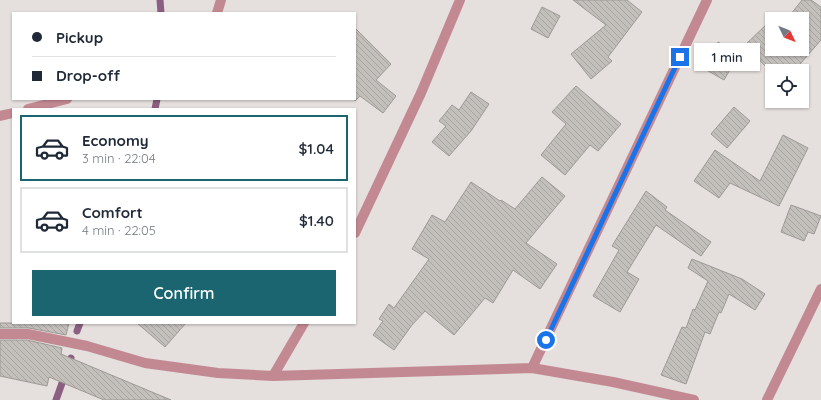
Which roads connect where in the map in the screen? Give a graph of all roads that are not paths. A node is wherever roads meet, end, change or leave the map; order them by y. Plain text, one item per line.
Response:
1 (221, 0) edge
2 (460, 0) edge
3 (706, 0) edge
4 (217, 12) edge
5 (63, 100) edge
6 (32, 108) edge
7 (12, 113) edge
8 (0, 116) edge
9 (356, 230) edge
10 (821, 289) edge
11 (303, 324) edge
12 (0, 334) edge
13 (532, 368) junction
14 (273, 376) junction
15 (694, 400) edge
16 (767, 400) edge

1 - 4 street
2 - 9 street
3 - 13 street
5 - 6 street
7 - 8 street
10 - 16 street
11 - 14 street
12 - 14 street
13 - 14 street
13 - 15 street

